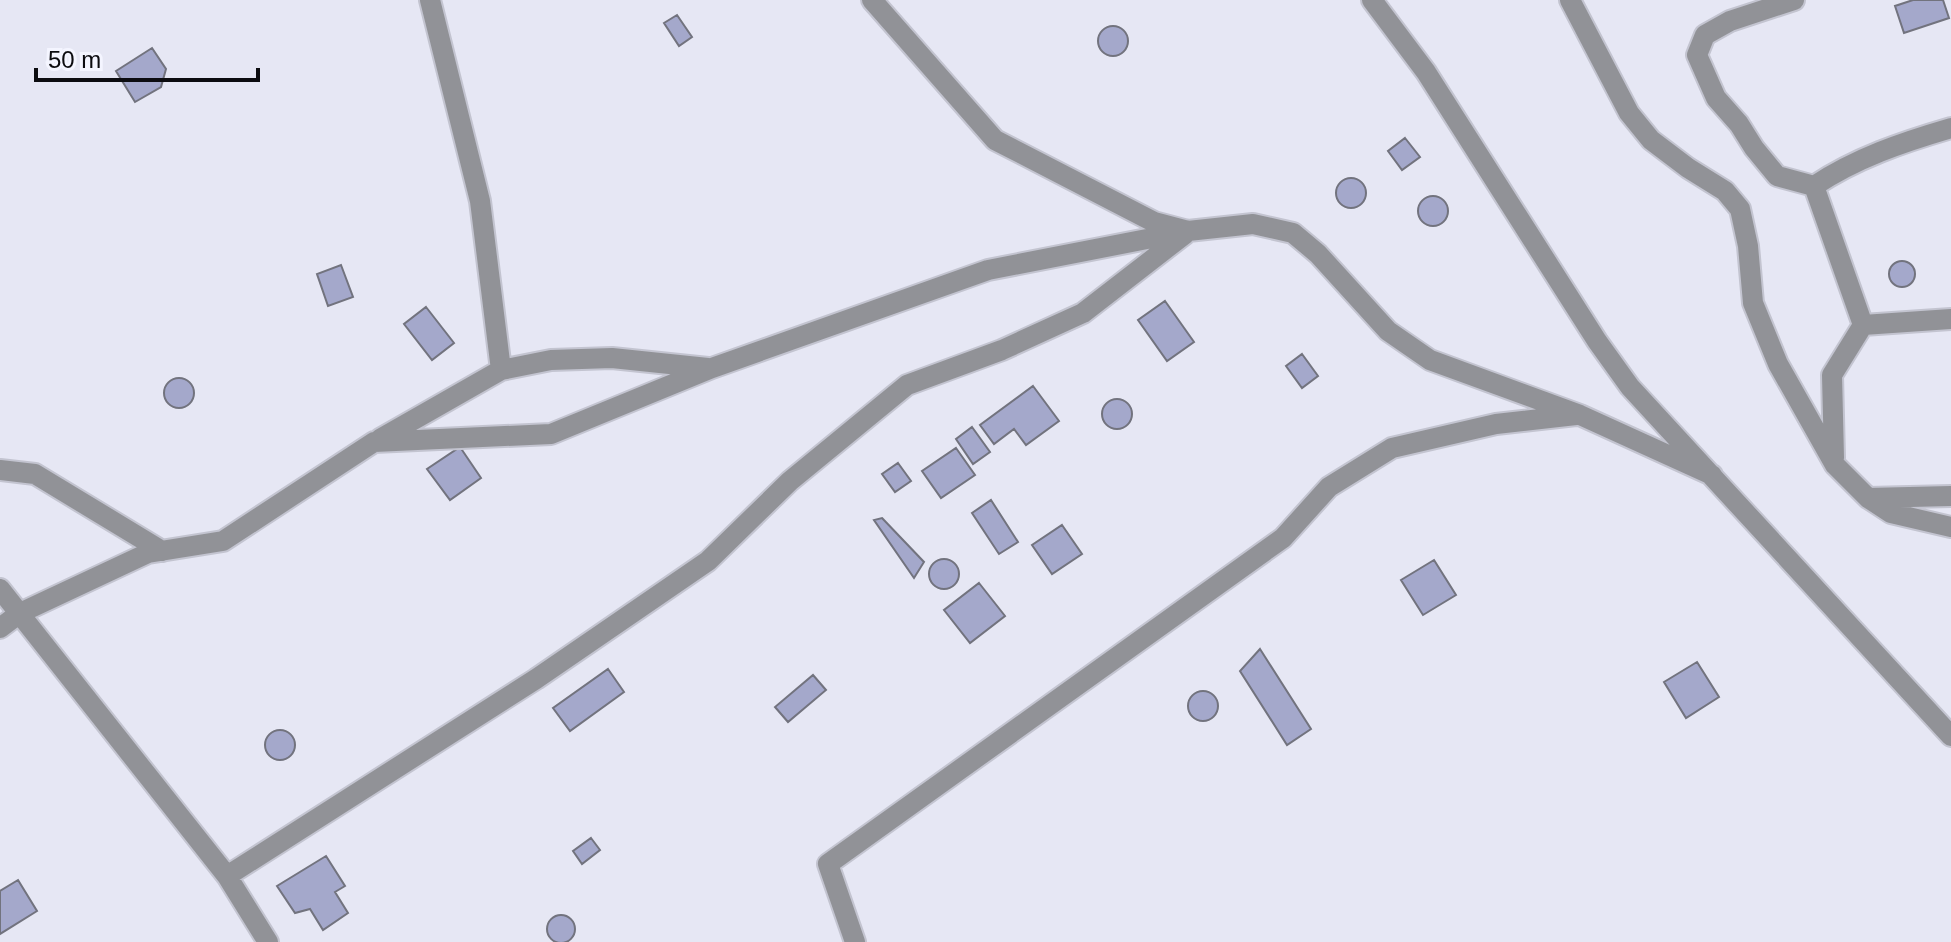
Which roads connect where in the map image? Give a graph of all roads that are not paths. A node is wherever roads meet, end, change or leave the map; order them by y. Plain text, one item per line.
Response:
1 (430, 0) edge
2 (870, 0) edge
3 (1372, 0) edge
4 (1570, 0) edge
5 (1794, 0) edge
6 (1951, 128) edge
7 (1814, 186) junction
8 (1188, 231) junction
9 (1951, 319) edge
10 (1863, 325) junction
11 (712, 368) junction
12 (501, 370) junction
13 (1580, 415) junction
14 (374, 442) junction
15 (1835, 465) junction
16 (0, 470) edge
17 (1712, 475) junction
18 (1951, 496) edge
19 (1868, 498) junction
20 (1951, 527) edge
21 (162, 551) junction
22 (0, 589) edge
23 (20, 613) junction
24 (0, 628) edge
25 (1951, 736) edge
26 (227, 876) junction
27 (268, 942) edge
28 (855, 942) edge

1 - 12 street
2 - 8 street
3 - 17 street
4 - 15 street
5 - 7 street
6 - 7 street
7 - 10 street
8 - 11 street
8 - 13 street
8 - 26 street
9 - 10 street
10 - 15 street
11 - 12 street
11 - 14 street
12 - 14 street
13 - 17 street
13 - 28 street
14 - 21 street
15 - 19 street
16 - 21 street
17 - 25 street
18 - 19 street
19 - 20 street
21 - 23 street
22 - 23 street
23 - 24 street
23 - 26 street
26 - 27 street

